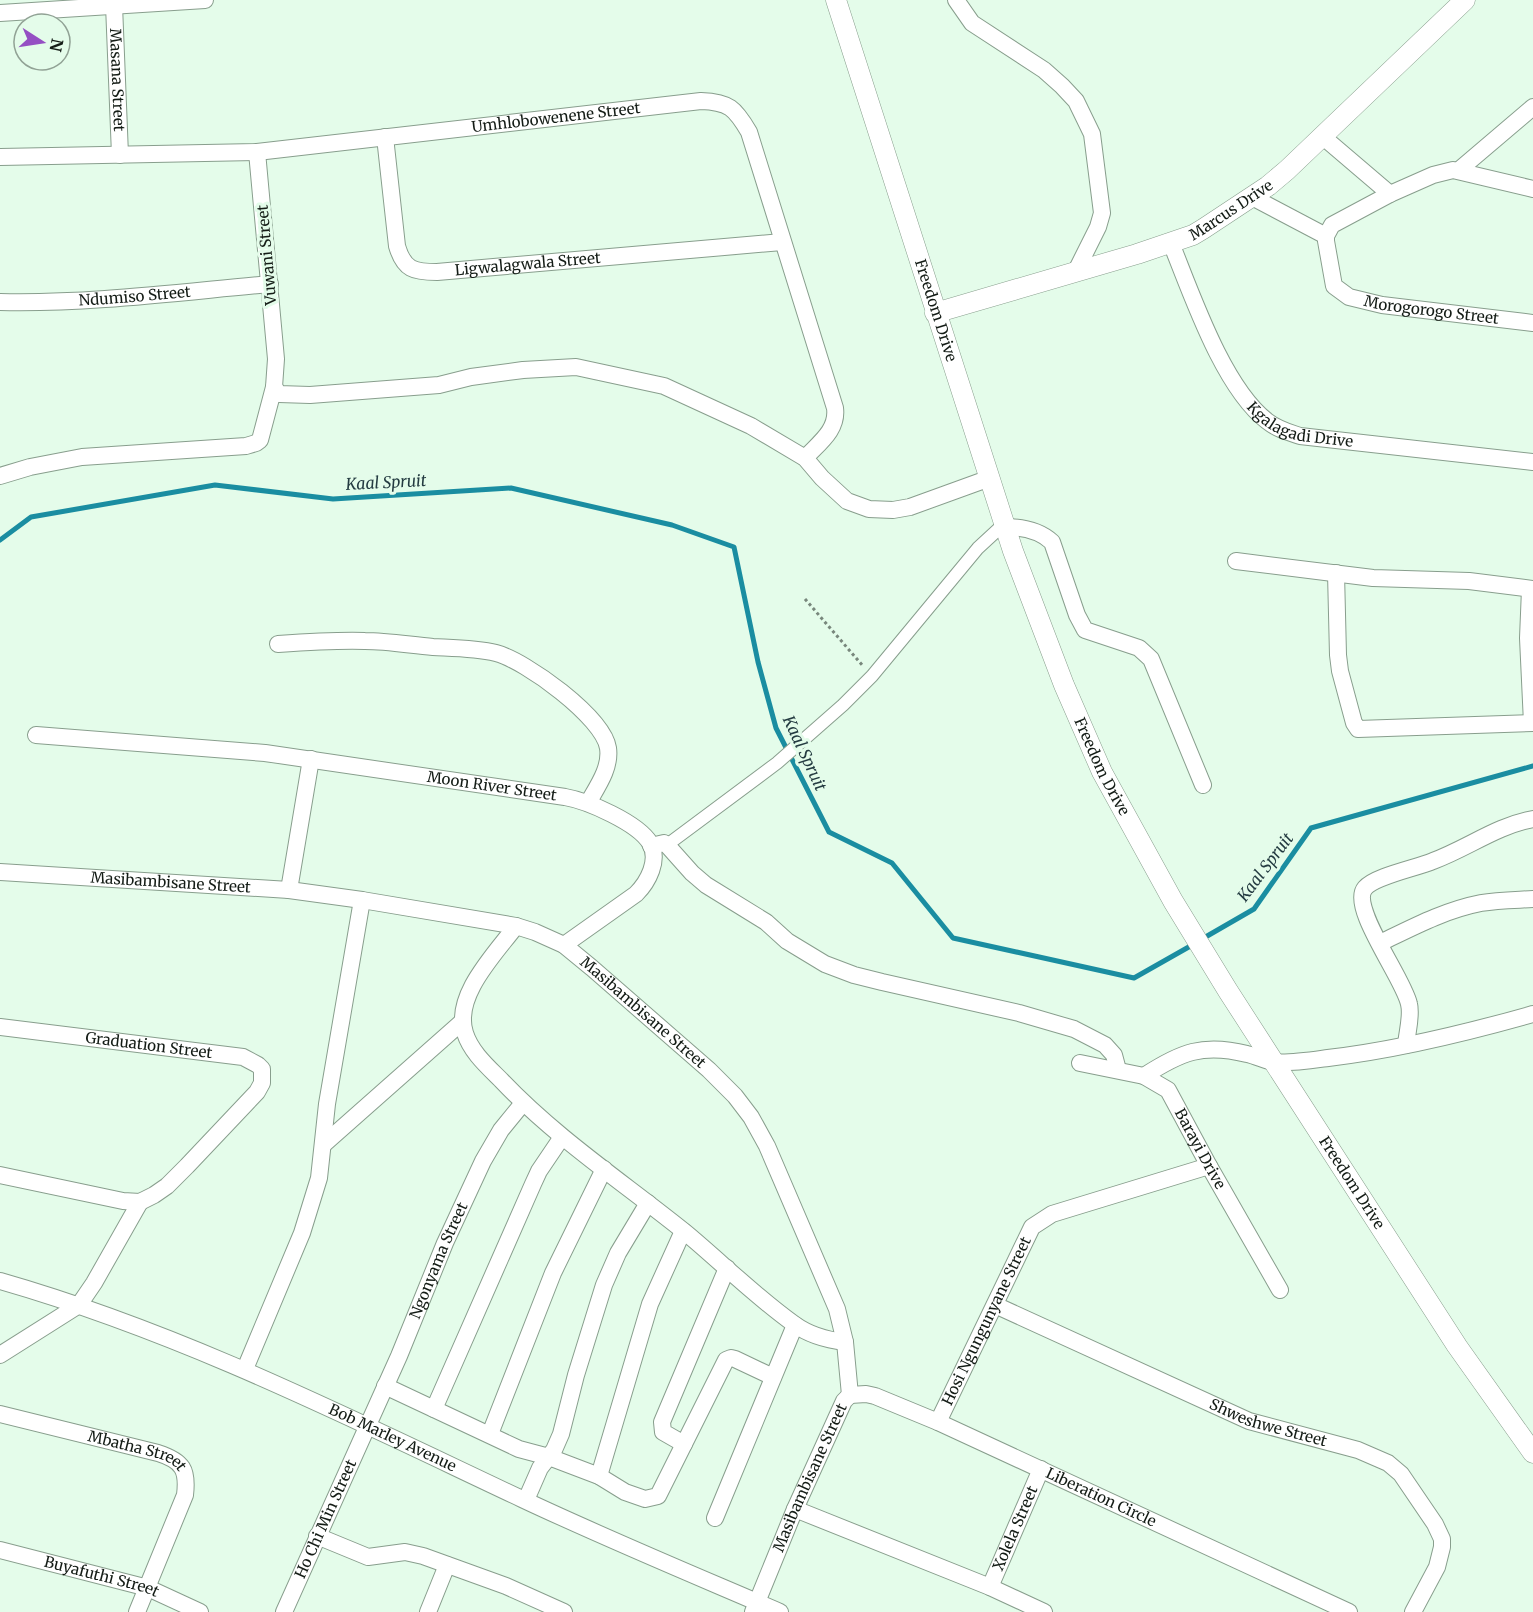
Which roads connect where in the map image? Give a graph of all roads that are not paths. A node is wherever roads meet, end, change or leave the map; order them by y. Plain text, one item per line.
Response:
1 (205, 0) edge
2 (836, 0) edge
3 (956, 0) edge
4 (1465, 0) edge
5 (114, 5) junction
6 (0, 13) edge
7 (1533, 106) edge
8 (1322, 136) junction
9 (385, 137) junction
10 (257, 152) junction
11 (120, 154) junction
12 (0, 157) edge
13 (1459, 170) junction
14 (1533, 189) edge
15 (1390, 194) junction
16 (1252, 197) junction
17 (1326, 236) junction
18 (782, 242) junction
19 (1170, 243) junction
20 (1075, 273) junction
21 (270, 284) junction
22 (0, 302) edge
23 (935, 313) junction
24 (1533, 323) edge
25 (274, 387) junction
26 (806, 458) junction
27 (1533, 462) edge
28 (0, 474) edge
29 (990, 478) junction
30 (1005, 525) junction
31 (1236, 561) dead end
32 (1336, 573) junction
33 (1531, 589) edge
34 (278, 644) dead end
35 (1533, 723) edge
36 (36, 735) dead end
37 (311, 759) junction
38 (1203, 785) dead end
39 (588, 803) junction
40 (1533, 819) edge
41 (659, 845) junction
42 (0, 872) edge
43 (289, 890) junction
44 (1533, 899) edge
45 (362, 900) junction
46 (516, 926) junction
47 (1380, 943) junction
48 (564, 945) junction
49 (1533, 1014) edge
50 (463, 1021) junction
51 (0, 1027) edge
52 (1406, 1045) junction
53 (1274, 1062) junction
54 (1080, 1063) dead end
55 (1118, 1070) junction
56 (1144, 1076) junction
57 (523, 1103) junction
58 (562, 1137) junction
59 (324, 1144) junction
60 (1209, 1166) junction
61 (604, 1169) junction
62 (0, 1175) edge
63 (140, 1202) junction
64 (648, 1203) junction
65 (683, 1231) junction
66 (727, 1268) junction
67 (0, 1281) edge
68 (1280, 1290) dead end
69 (79, 1305) junction
70 (994, 1305) junction
71 (795, 1325) junction
72 (845, 1342) junction
73 (0, 1354) edge
74 (245, 1369) junction
75 (773, 1377) junction
76 (386, 1386) junction
77 (850, 1395) junction
78 (434, 1408) junction
79 (0, 1414) edge
80 (938, 1422) junction
81 (366, 1425) junction
82 (489, 1434) junction
83 (684, 1444) junction
84 (1533, 1453) edge
85 (549, 1457) junction
86 (1041, 1469) junction
87 (599, 1476) junction
88 (526, 1500) junction
89 (795, 1509) junction
90 (715, 1518) dead end
91 (317, 1536) junction
92 (0, 1550) edge
93 (447, 1565) junction
94 (990, 1587) junction
95 (148, 1588) junction
96 (756, 1607) edge
97 (136, 1612) edge
98 (200, 1612) edge
99 (284, 1612) edge
100 (428, 1612) edge
101 (564, 1612) edge
102 (780, 1612) edge
103 (1044, 1612) edge
104 (1349, 1612) edge
105 (1413, 1612) edge

1 - 5 street
2 - 23 street, Freedom Drive
3 - 20 street
4 - 8 street, Marcus Drive
5 - 6 street
5 - 11 street, Masana Street
7 - 13 street
8 - 15 street
8 - 16 street, Marcus Drive
9 - 10 street, Umhlobowenene Street
9 - 18 street, Umhlobowenene Street
9 - 18 street, Ligwalagwala Street
10 - 11 street, Umhlobowenene Street
10 - 21 street, Vuwani Street
11 - 12 street, Umhlobowenene Street
13 - 14 street
13 - 15 street
15 - 17 street
16 - 17 street
16 - 19 street, Marcus Drive
17 - 24 street, Morogorogo Street
18 - 26 street, Umhlobowenene Street
19 - 20 street, Marcus Drive
19 - 27 street, Kgalagadi Drive
20 - 23 street, Marcus Drive
21 - 22 street, Ndumiso Street
21 - 25 street, Vuwani Street
23 - 29 street, Freedom Drive
25 - 26 street
25 - 28 street, Vuwani Street
26 - 29 street
29 - 30 street, Freedom Drive
30 - 38 street
30 - 41 street
30 - 53 street, Freedom Drive
31 - 32 street
32 - 33 street
32 - 35 street
33 - 35 street
34 - 39 street
36 - 37 street, Moon River Street
37 - 39 street, Moon River Street
37 - 43 street
39 - 41 street, Moon River Street
40 - 47 street
41 - 48 street
41 - 55 street, Moon River Street
42 - 43 street, Masibambisane Street
43 - 45 street, Masibambisane Street
44 - 47 street
45 - 46 street, Masibambisane Street
45 - 59 street
46 - 48 street, Masibambisane Street
46 - 50 street
47 - 52 street
48 - 72 street, Masibambisane Street
49 - 52 street
50 - 57 street
50 - 59 street
51 - 63 street, Graduation Street
52 - 53 street
53 - 56 street
53 - 84 street, Freedom Drive
54 - 55 street, Barayi Drive
55 - 56 street, Barayi Drive
56 - 60 street, Barayi Drive
57 - 58 street
57 - 76 street, Ngonyama Street
58 - 61 street
58 - 78 street
59 - 74 street
60 - 68 street, Barayi Drive
60 - 70 street, Hosi Ngungunyane Street
61 - 64 street
61 - 82 street
62 - 63 street
63 - 69 street
64 - 65 street
64 - 85 street
65 - 66 street
65 - 87 street
66 - 71 street
66 - 83 street
67 - 69 street, Bob Marley Avenue
69 - 73 street
69 - 74 street, Bob Marley Avenue
70 - 80 street, Hosi Ngungunyane Street
70 - 105 street, Shweshwe Street
71 - 72 street
71 - 75 street
72 - 77 street, Masibambisane Street
74 - 81 street, Bob Marley Avenue
75 - 83 street
75 - 90 street
76 - 78 street
76 - 81 street, Ngonyama Street
77 - 80 street, Liberation Circle
77 - 89 street, Masibambisane Street
78 - 82 street
79 - 95 street, Mbatha Street
80 - 86 street, Liberation Circle
81 - 88 street, Bob Marley Avenue
81 - 91 street, Ho Chi Min Street
82 - 85 street
83 - 87 street
85 - 87 street
85 - 88 street
86 - 94 street, Xolela Street
86 - 104 street, Liberation Circle
88 - 96 street, Bob Marley Avenue
89 - 94 street
89 - 96 street, Masibambisane Street
91 - 93 street
91 - 99 street, Ho Chi Min Street
92 - 95 street, Buyafuthi Street
93 - 100 street
93 - 101 street
94 - 103 street
95 - 97 street
95 - 98 street, Buyafuthi Street
96 - 102 street, Bob Marley Avenue

